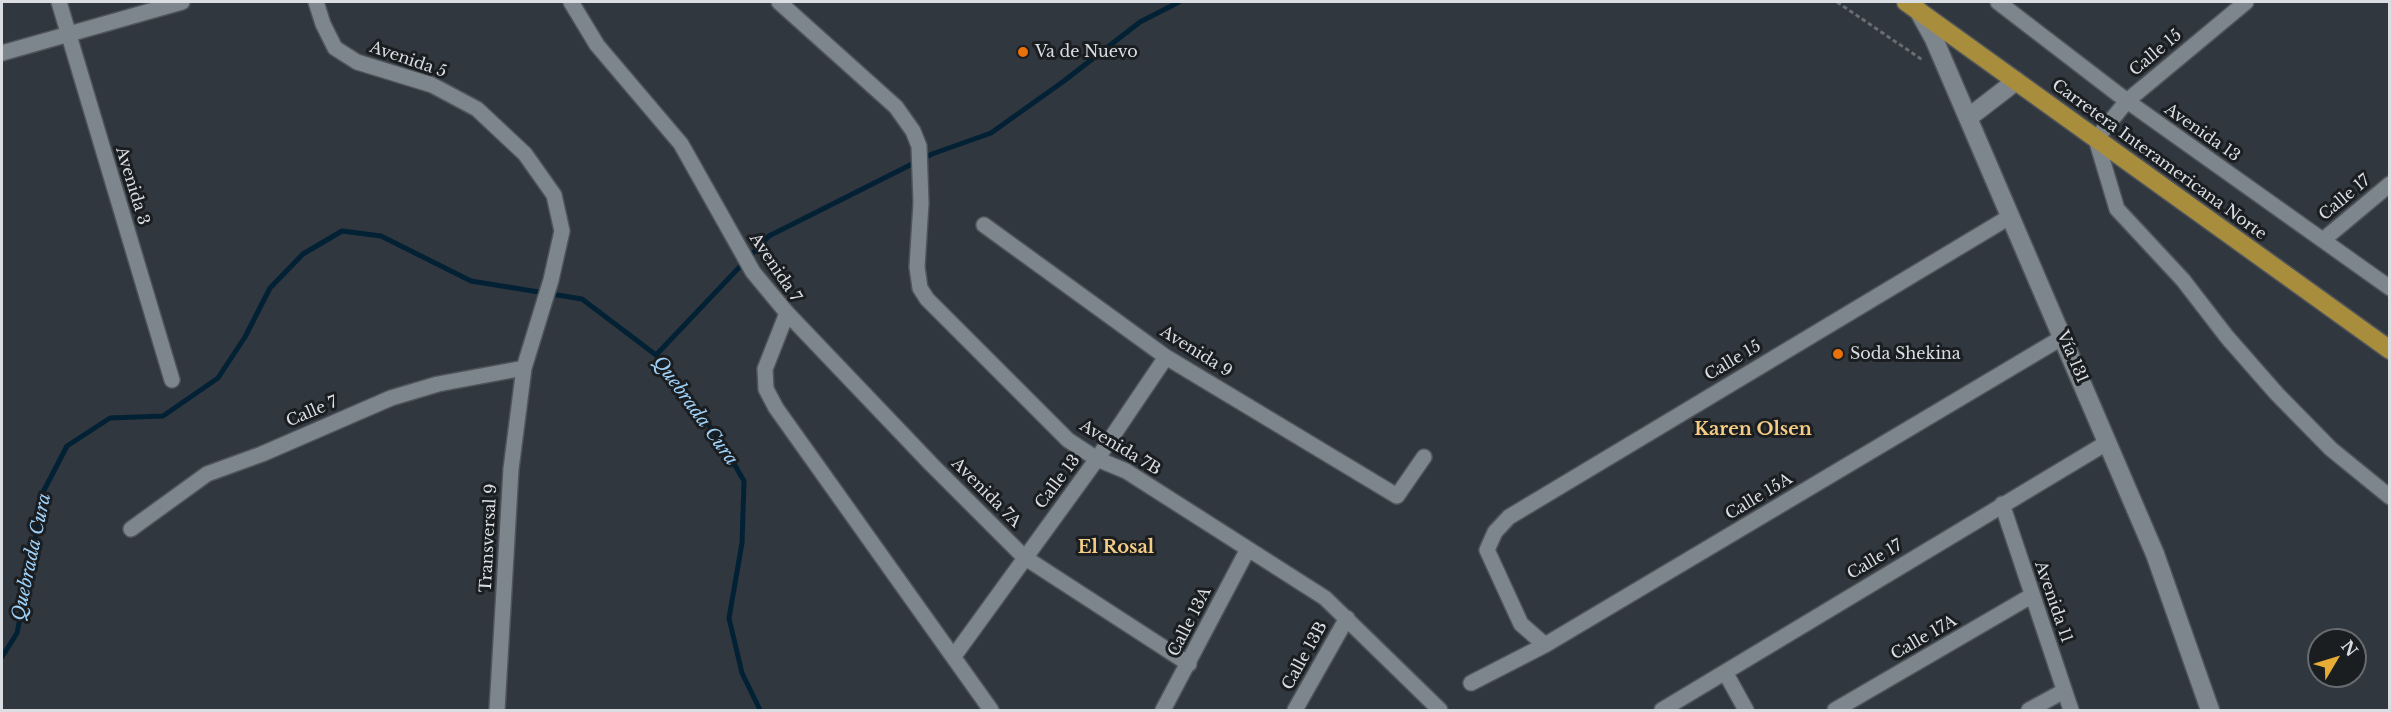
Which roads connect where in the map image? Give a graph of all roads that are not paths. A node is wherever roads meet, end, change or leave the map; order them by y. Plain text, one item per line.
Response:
1 (59, 2) edge
2 (182, 2) edge
3 (316, 2) edge
4 (571, 2) edge
5 (779, 2) edge
6 (1998, 2) edge
7 (2246, 2) edge
8 (1912, 6) edge
9 (68, 34) junction
10 (2, 54) edge
11 (2010, 85) junction
12 (2127, 101) junction
13 (1968, 118) junction
14 (2096, 139) junction
15 (2390, 184) edge
16 (2010, 216) junction
17 (984, 225) dead end
18 (2323, 240) junction
19 (2390, 288) edge
20 (787, 313) junction
21 (2063, 337) junction
22 (2390, 350) edge
23 (1166, 357) junction
24 (524, 368) junction
25 (172, 380) dead end
26 (2108, 442) junction
27 (1424, 457) dead end
28 (1097, 459) junction
29 (2386, 489) edge
30 (2002, 504) junction
31 (131, 529) dead end
32 (1248, 549) junction
33 (1024, 556) junction
34 (2031, 596) junction
35 (1347, 618) junction
36 (1545, 645) junction
37 (954, 656) junction
38 (1189, 664) junction
39 (1725, 672) junction
40 (1471, 683) dead end
41 (2064, 691) junction
42 (497, 711) edge
43 (991, 711) edge
44 (1163, 711) edge
45 (1295, 711) edge
46 (1440, 711) edge
47 (1662, 711) edge
48 (1746, 711) edge
49 (1835, 711) edge
50 (2030, 711) edge
51 (2071, 711) edge
52 (2210, 711) edge

1 - 9 street, Avenida 3
2 - 9 street
3 - 24 street, Avenida 5
4 - 20 street, Avenida 7
5 - 28 street, Avenida 7B
6 - 12 street, Avenida 13
7 - 12 street, Calle 15
8 - 11 highway, Carretera Interamericana Norte
8 - 13 main road, Vía 131
9 - 10 street
9 - 25 street, Avenida 3
11 - 13 main road
11 - 14 highway, Carretera Interamericana Norte
12 - 14 street, Calle 15
12 - 18 street, Avenida 13
13 - 16 main road, Vía 131
14 - 22 highway, Carretera Interamericana Norte
14 - 29 street
15 - 18 street, Calle 17
16 - 21 main road, Vía 131
16 - 36 street, Calle 15
17 - 23 street, Avenida 9
18 - 19 street, Avenida 13
20 - 33 street, Avenida 7A
20 - 37 street, Avenida 7
21 - 26 main road, Vía 131
21 - 36 street, Calle 15A
23 - 27 street, Avenida 9
23 - 28 street, Calle 13
24 - 31 street, Calle 7
24 - 42 street, Transversal 9
26 - 30 street, Calle 17
26 - 52 main road, Vía 131
28 - 32 street, Avenida 7B
28 - 33 street, Calle 13
30 - 34 street, Avenida 11
30 - 39 street, Calle 17
32 - 35 street, Avenida 7B
32 - 38 street, Calle 13A
33 - 37 street, Calle 13
33 - 38 street, Avenida 7A
34 - 41 street, Avenida 11
34 - 49 street, Calle 17A
35 - 45 street, Calle 13B
35 - 46 street, Avenida 7B
36 - 40 street, Calle 15A
37 - 43 street, Avenida 7
38 - 44 street, Calle 13A
39 - 47 street, Calle 17
39 - 48 street
41 - 50 street
41 - 51 street, Avenida 11

